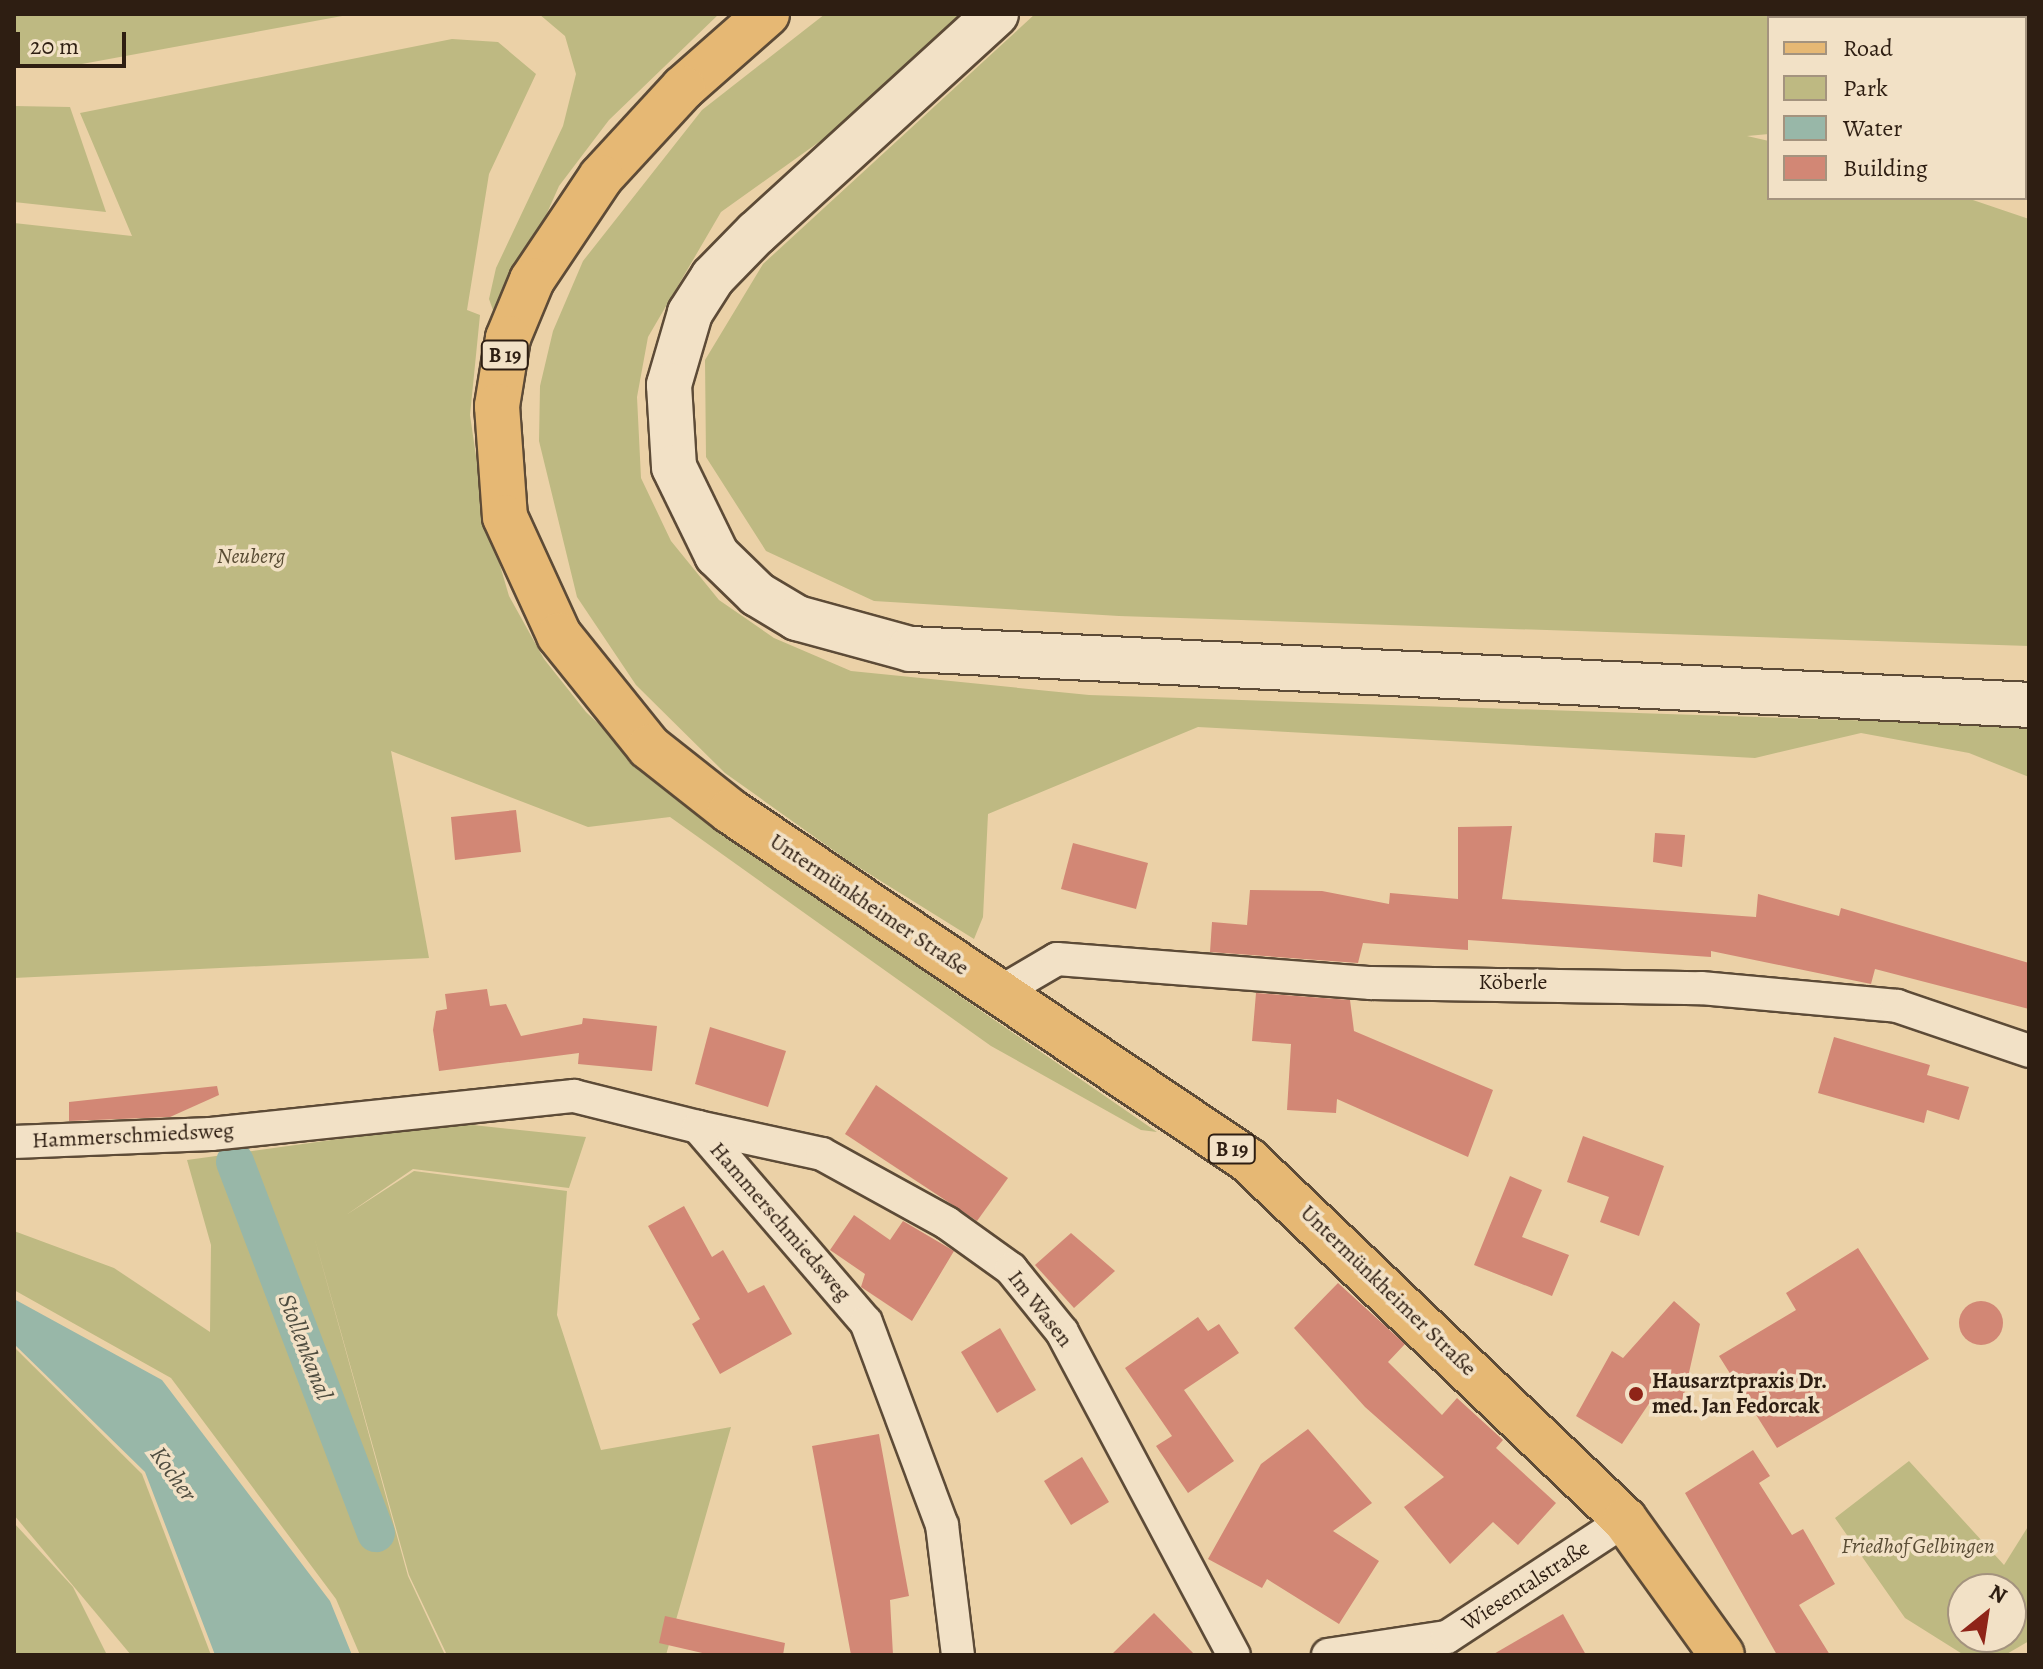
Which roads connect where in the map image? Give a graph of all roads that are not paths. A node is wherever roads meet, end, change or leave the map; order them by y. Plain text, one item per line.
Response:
1 (767, 14) edge
2 (996, 14) edge
3 (2029, 705) edge
4 (999, 993) junction
5 (2029, 1051) edge
6 (698, 1127) junction
7 (14, 1142) edge
8 (1625, 1520) junction
9 (958, 1655) edge
10 (1234, 1655) edge
11 (1328, 1655) edge
12 (1722, 1655) edge

1 - 4 main road, Untermünkheimer Straße / B 19
2 - 3 main road
4 - 5 street, Köberle
4 - 8 main road, Untermünkheimer Straße / B 19
6 - 7 street, Hammerschmiedsweg
6 - 9 street, Hammerschmiedsweg
6 - 10 street, Im Wasen
8 - 11 street, Wiesentalstraße
8 - 12 main road, Untermünkheimer Straße / B 19

